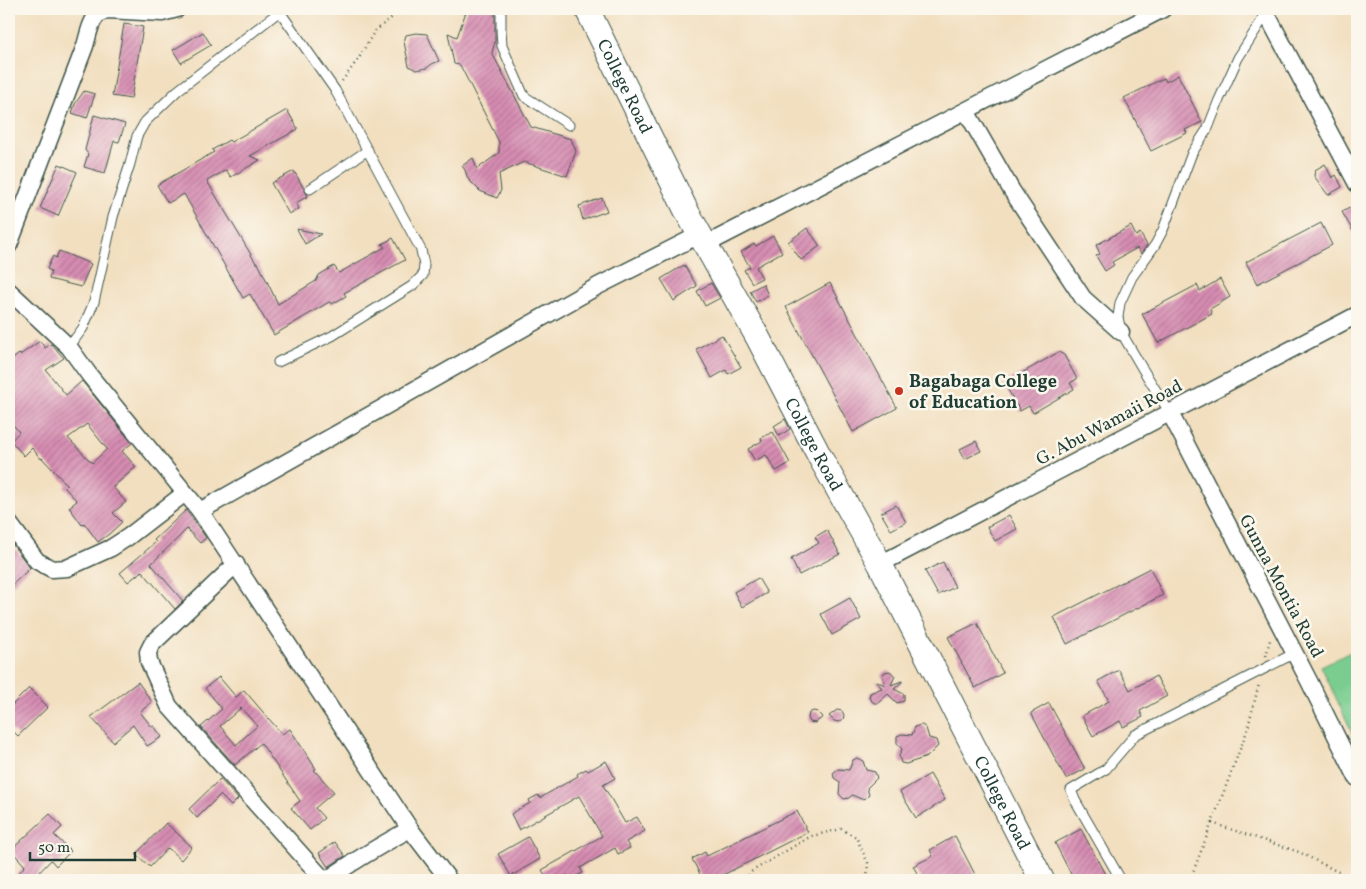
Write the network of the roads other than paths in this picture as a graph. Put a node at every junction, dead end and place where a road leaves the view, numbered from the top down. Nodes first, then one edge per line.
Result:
1 (177, 9) edge
2 (502, 9) edge
3 (586, 9) edge
4 (1163, 9) edge
5 (279, 10) edge
6 (1265, 12) edge
7 (966, 111) junction
8 (569, 126) dead end
9 (368, 150) junction
10 (1357, 184) edge
11 (310, 189) dead end
12 (702, 240) junction
13 (9, 245) edge
14 (9, 291) edge
15 (1357, 315) edge
16 (1121, 332) junction
17 (69, 347) junction
18 (278, 362) dead end
19 (1170, 412) junction
20 (185, 493) junction
21 (200, 511) junction
22 (9, 523) edge
23 (236, 564) junction
24 (880, 564) junction
25 (1295, 653) junction
26 (1357, 778) edge
27 (410, 830) junction
28 (324, 880) edge
29 (327, 880) edge
30 (449, 880) edge
31 (1042, 880) edge
32 (1121, 880) edge

1 - 13 street
2 - 8 lane
3 - 12 street, College Road
4 - 7 street
5 - 9 lane
5 - 17 lane
6 - 10 street
6 - 16 lane
7 - 12 street
7 - 16 street
9 - 11 lane
9 - 18 lane
12 - 21 street
12 - 24 street, College Road
14 - 17 street
15 - 19 street, G. Abu Wamaii Road
16 - 19 lane
17 - 20 street
19 - 24 street, G. Abu Wamaii Road
19 - 25 street, Gunna Montia Road
20 - 21 street
20 - 22 street
21 - 23 street
23 - 27 street
23 - 28 street
24 - 31 street, College Road
25 - 26 street, Gunna Montia Road
25 - 32 lane
27 - 29 street
27 - 30 street

